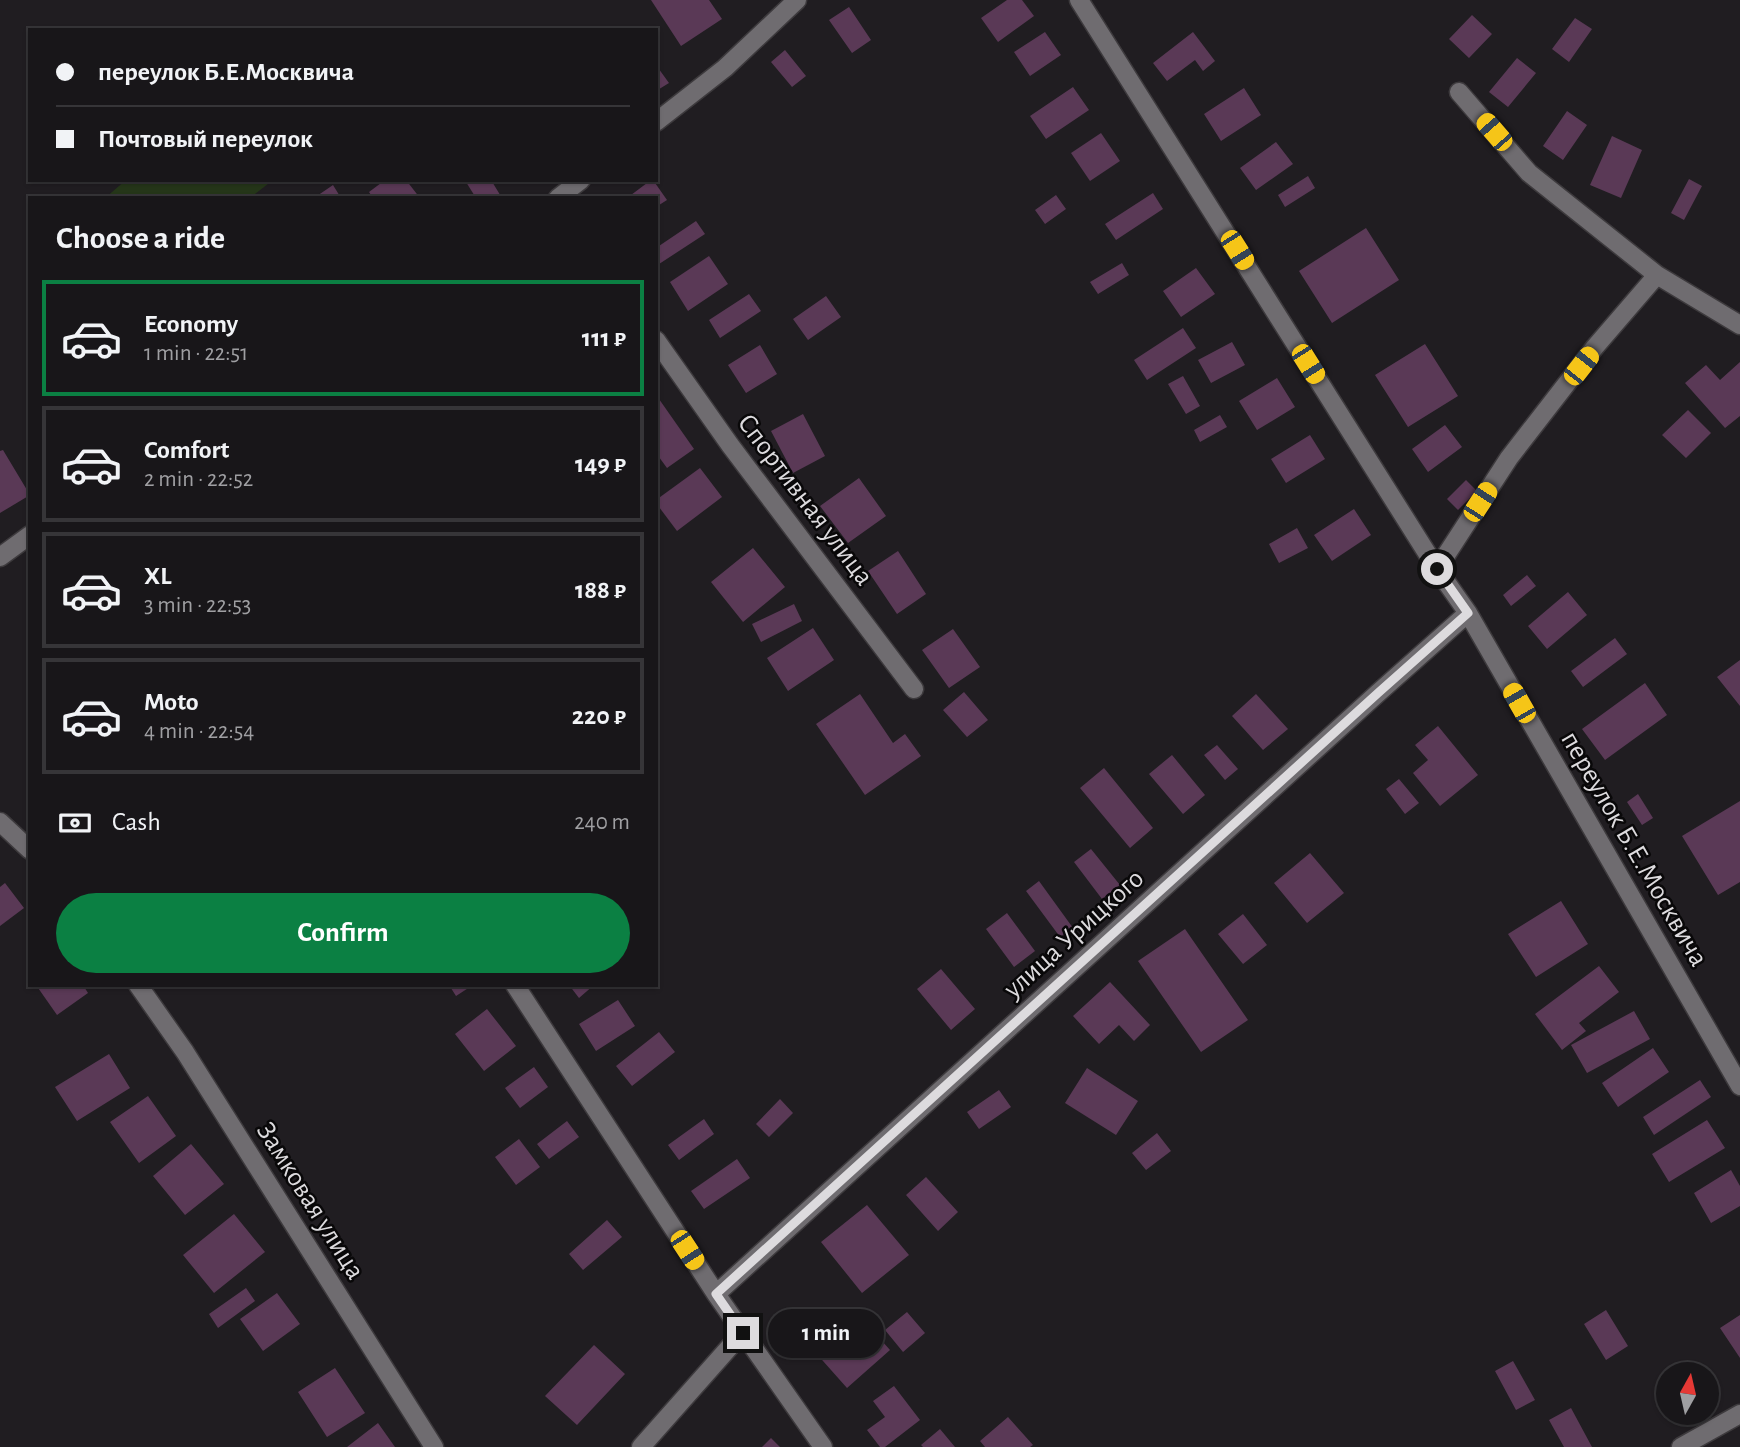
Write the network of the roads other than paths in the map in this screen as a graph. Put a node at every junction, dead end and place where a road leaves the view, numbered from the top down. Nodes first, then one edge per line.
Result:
1 (797, 0) edge
2 (1079, 0) edge
3 (1459, 92) dead end
4 (658, 120) edge
5 (578, 182) edge
6 (561, 196) edge
7 (1657, 275) junction
8 (1740, 326) edge
9 (658, 343) edge
10 (28, 536) edge
11 (0, 557) edge
12 (1437, 569) junction
13 (1468, 613) junction
14 (914, 688) dead end
15 (0, 822) edge
16 (28, 848) edge
17 (139, 987) edge
18 (517, 987) edge
19 (1740, 1086) edge
20 (716, 1294) junction
21 (743, 1333) junction
22 (1740, 1414) edge
23 (434, 1447) edge
24 (641, 1447) edge
25 (824, 1447) edge
26 (1681, 1447) edge

1 - 4 street
2 - 12 street, переулок Б.Е.Москвича
3 - 7 street
5 - 6 street
7 - 8 street
7 - 12 street
9 - 14 street, Спортивная улица
10 - 11 street
12 - 13 street, переулок Б.Е.Москвича
13 - 19 street, переулок Б.Е.Москвича
13 - 20 street, улица Урицкого
15 - 16 street
17 - 23 street, Замковая улица
18 - 20 street
20 - 21 street
21 - 24 street
21 - 25 street
22 - 26 street

